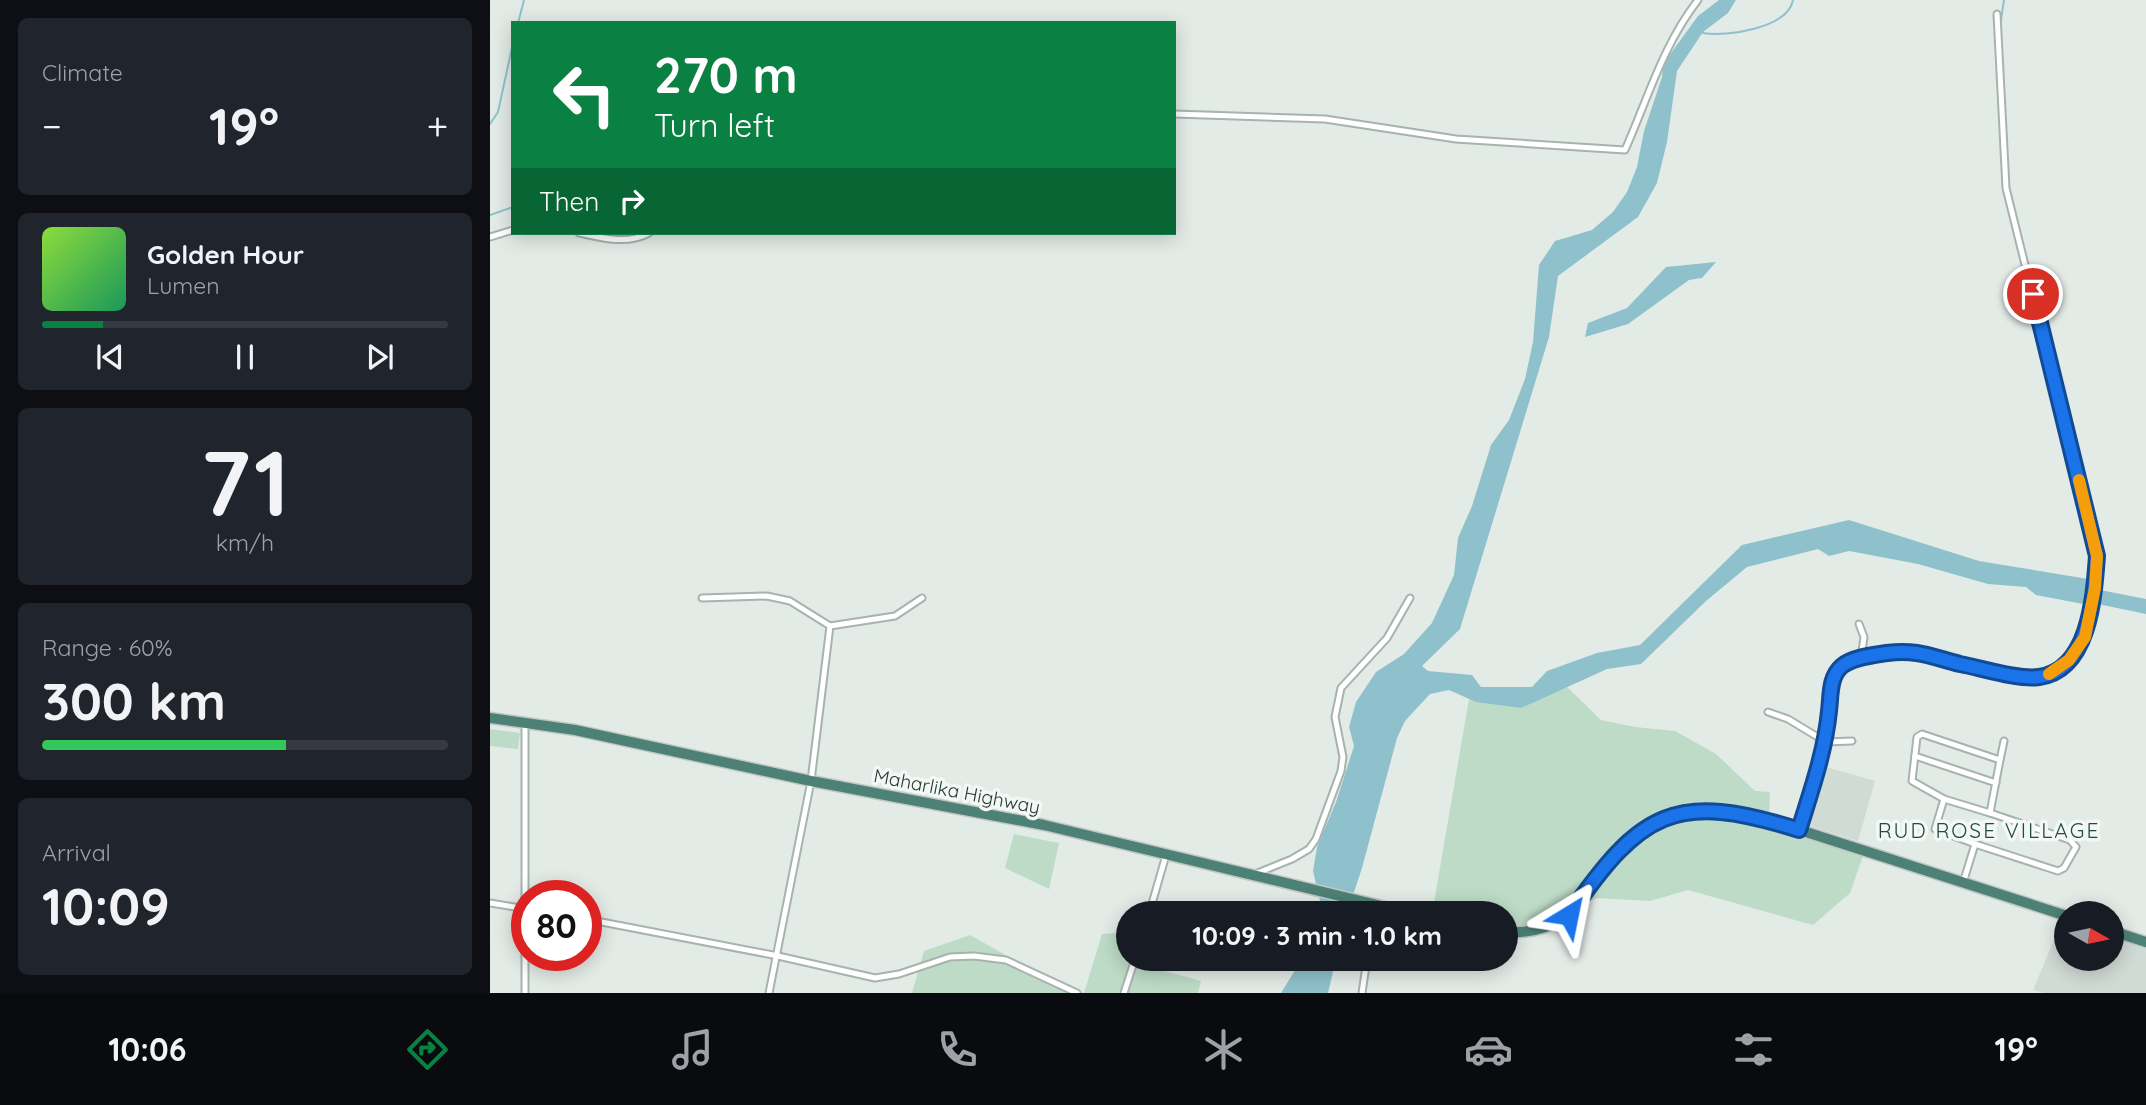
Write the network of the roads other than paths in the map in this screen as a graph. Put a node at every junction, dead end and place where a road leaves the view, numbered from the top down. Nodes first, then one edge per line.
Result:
1 (1698, 0) edge
2 (1997, 14) dead end
3 (1176, 114) edge
4 (511, 231) edge
5 (592, 235) edge
6 (644, 235) edge
7 (490, 237) edge
8 (702, 598) dead end
9 (922, 598) dead end
10 (1410, 598) dead end
11 (1859, 624) dead end
12 (830, 626) junction
13 (1861, 659) junction
14 (1768, 712) dead end
15 (490, 718) edge
16 (525, 722) junction
17 (1852, 741) dead end
18 (2004, 741) dead end
19 (1826, 742) junction
20 (1915, 756) junction
21 (2000, 760) junction
22 (811, 781) junction
23 (1996, 783) junction
24 (1944, 799) junction
25 (1990, 813) junction
26 (1799, 830) junction
27 (1975, 844) junction
28 (1166, 855) junction
29 (1251, 876) junction
30 (526, 880) edge
31 (1963, 883) junction
32 (1153, 901) edge
33 (1354, 901) edge
34 (490, 903) edge
35 (511, 906) edge
36 (2054, 912) edge
37 (602, 922) edge
38 (1518, 932) edge
39 (2124, 935) edge
40 (2146, 942) edge
41 (778, 956) junction
42 (525, 971) edge
43 (1131, 971) edge
44 (1365, 971) edge
45 (525, 993) edge
46 (769, 993) edge
47 (1077, 993) edge
48 (1124, 993) edge
49 (1362, 993) edge

1 - 3 street
2 - 13 street
4 - 7 street
5 - 6 street
8 - 12 street
9 - 12 street
10 - 29 street
11 - 13 street
12 - 22 street
13 - 19 street
14 - 19 street
15 - 16 highway, Maharlika Highway
16 - 22 highway, Maharlika Highway
16 - 30 street
17 - 19 street
18 - 21 street
19 - 26 street
20 - 21 street
20 - 23 street
20 - 24 street
21 - 23 street
22 - 28 highway, Maharlika Highway
22 - 41 street
23 - 25 street
24 - 25 street
24 - 27 street
25 - 27 street
26 - 31 highway
26 - 38 highway
27 - 31 street
28 - 29 highway, Maharlika Highway
28 - 32 street
29 - 33 highway, Maharlika Highway
31 - 36 highway
34 - 35 street
37 - 41 street
39 - 40 highway
41 - 46 street
41 - 47 street
42 - 45 street
43 - 48 street
44 - 49 street

